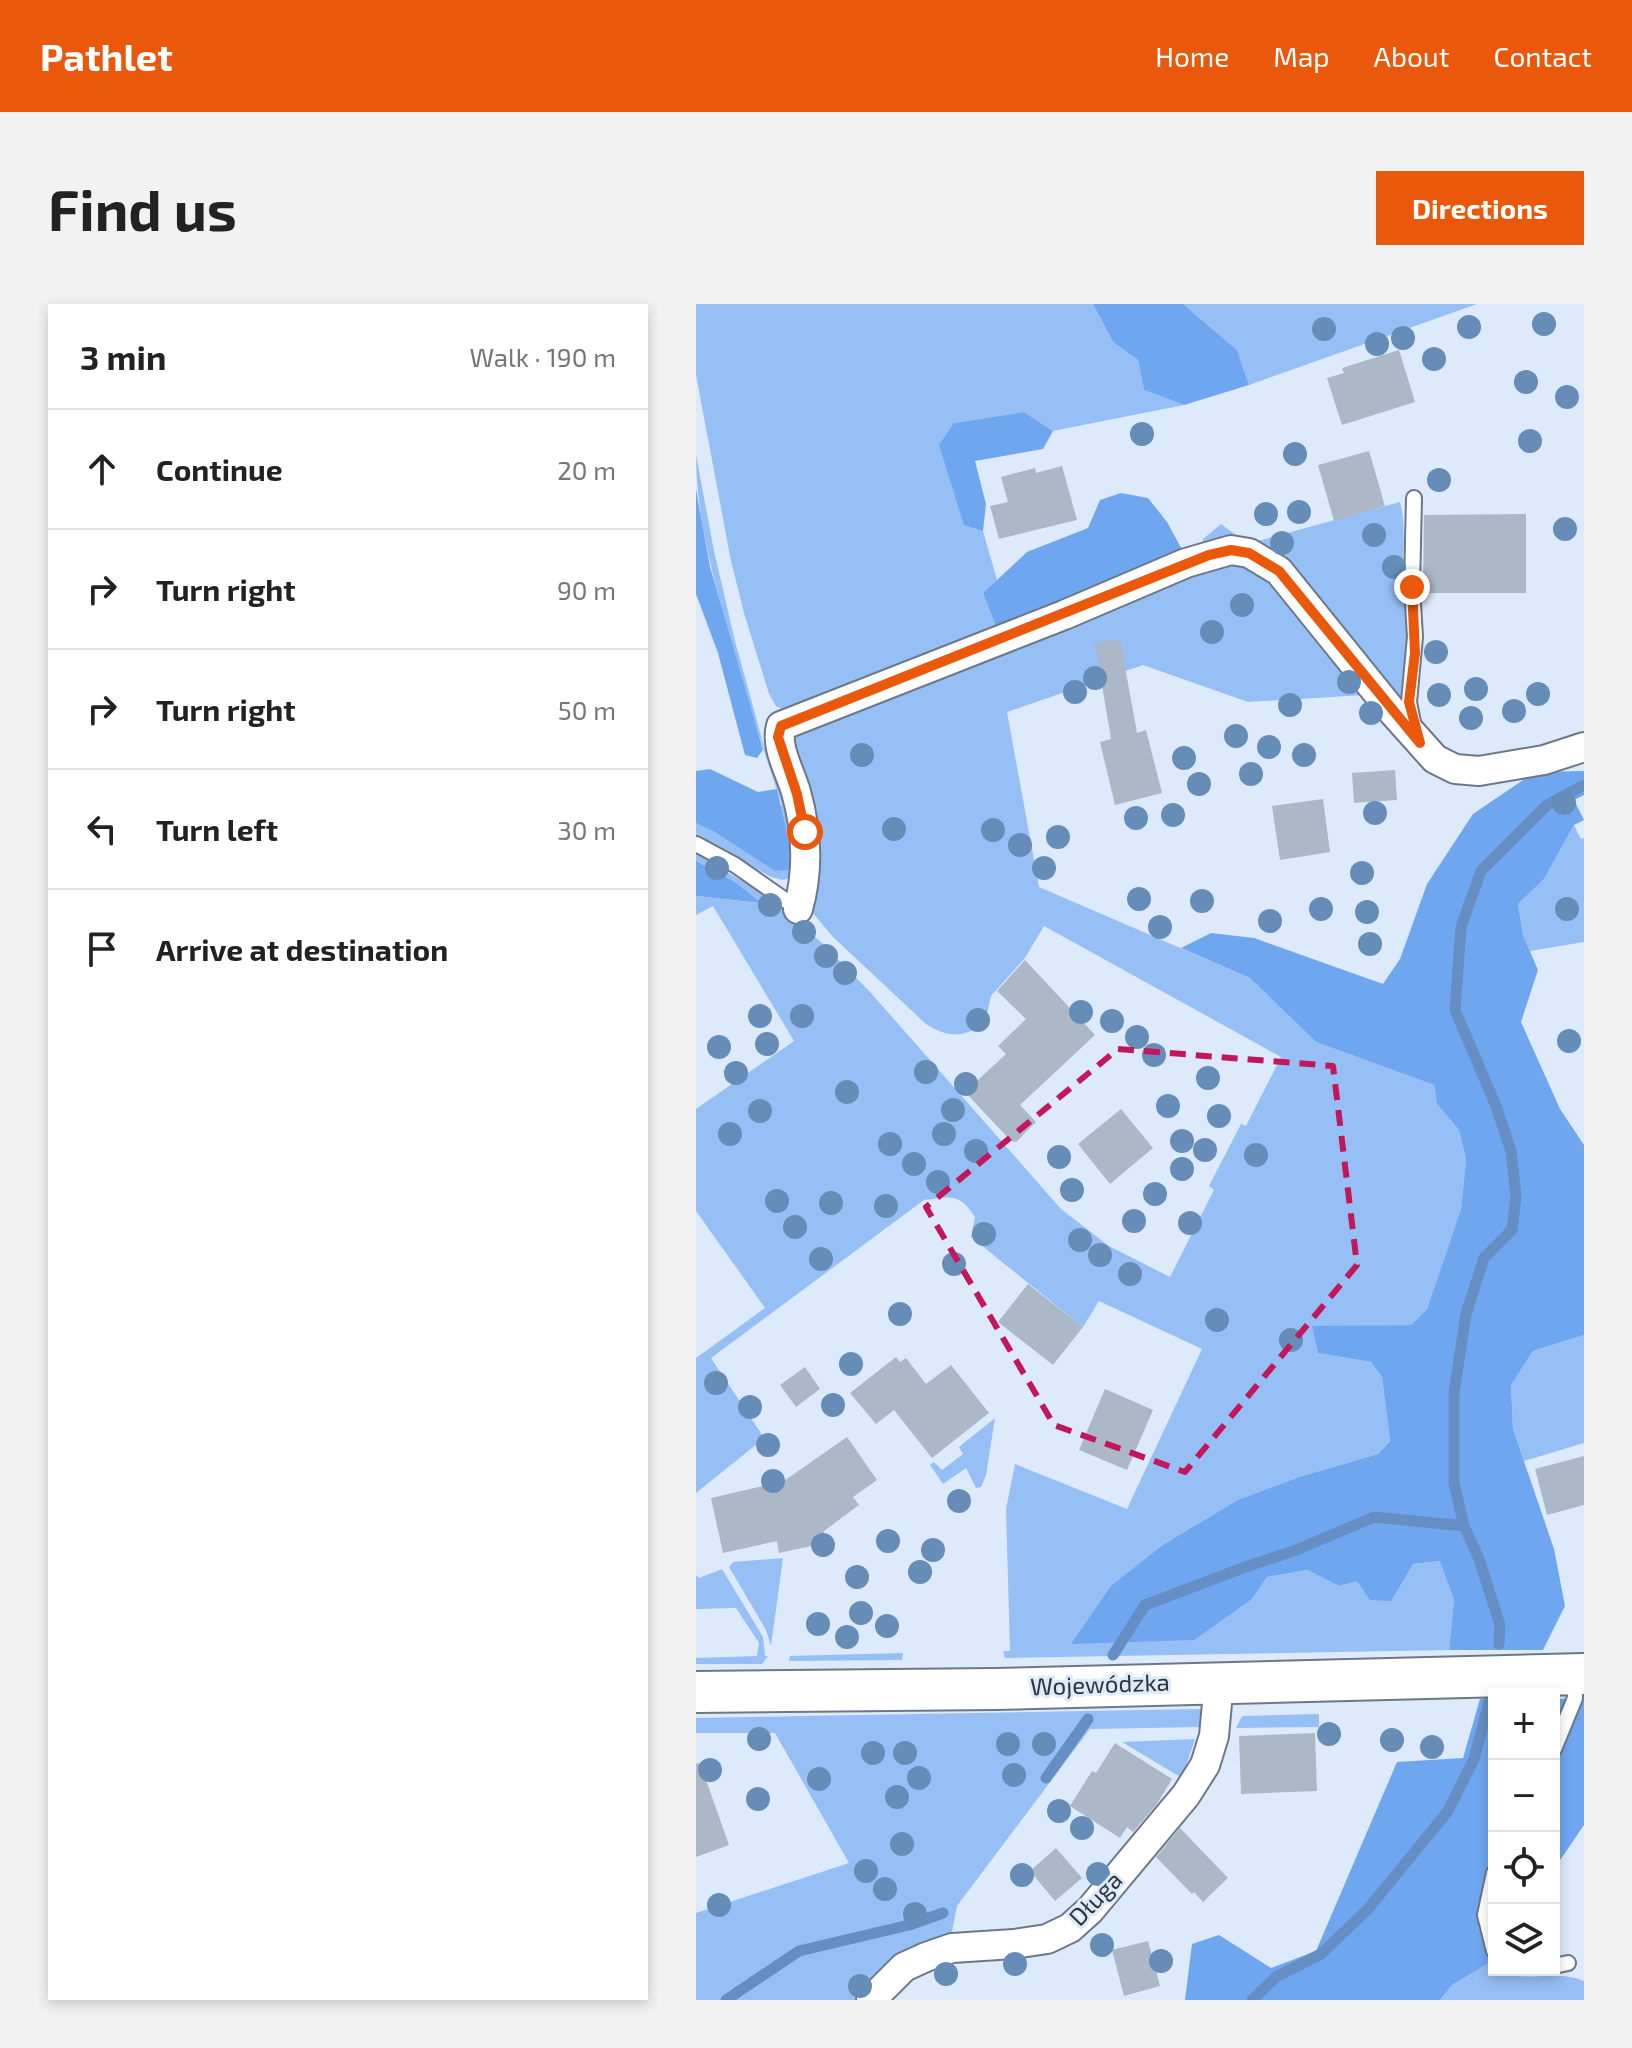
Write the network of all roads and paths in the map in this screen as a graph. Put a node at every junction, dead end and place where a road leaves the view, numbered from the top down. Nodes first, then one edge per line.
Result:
1 (1414, 498) dead end
2 (1420, 743) junction
3 (1584, 747) edge
4 (696, 844) edge
5 (798, 909) joint
6 (1580, 1674) edge
7 (1219, 1681) junction
8 (696, 1692) edge
9 (1560, 1734) edge
10 (1488, 1901) edge
11 (1488, 1927) edge
12 (871, 2000) edge

1 - 2 lane
2 - 3 street
2 - 5 street
4 - 5 lane
6 - 7 main road, Wojewódzka
6 - 9 lane
7 - 8 main road, Wojewódzka
7 - 12 street, Długa
10 - 11 lane

